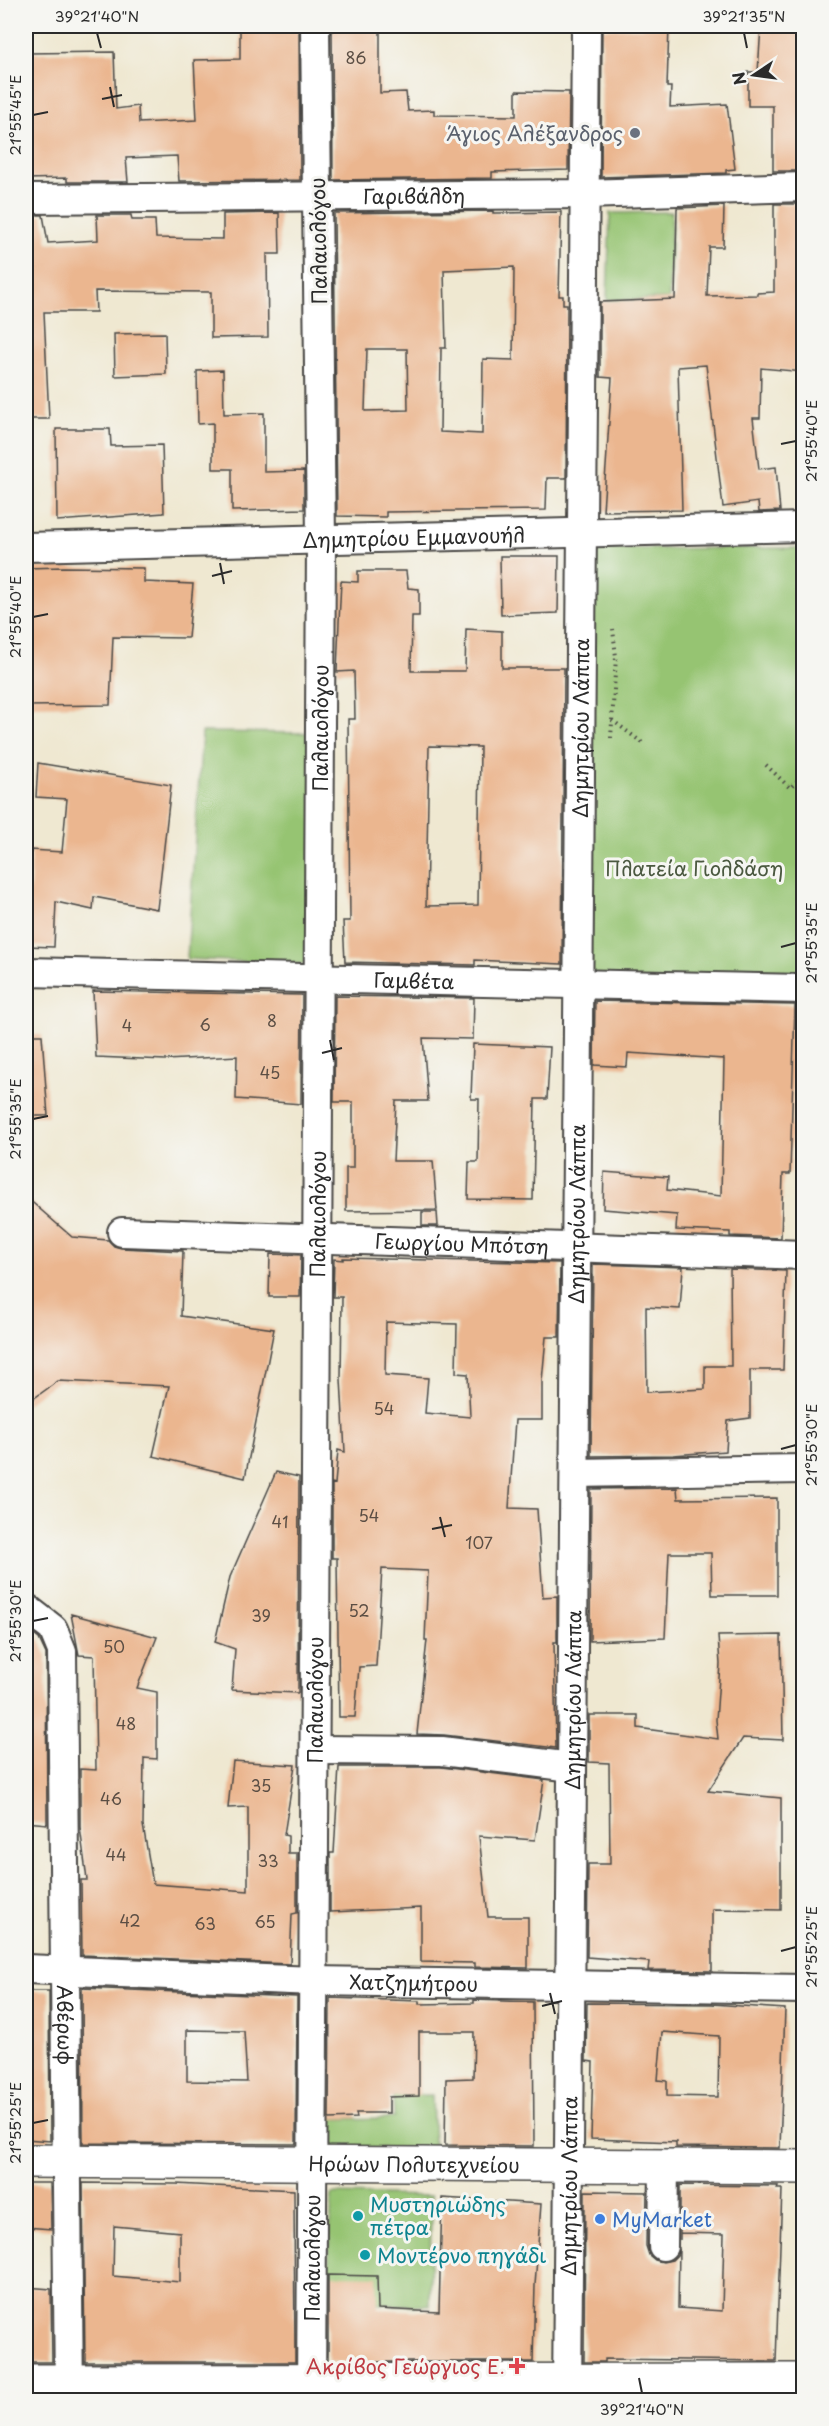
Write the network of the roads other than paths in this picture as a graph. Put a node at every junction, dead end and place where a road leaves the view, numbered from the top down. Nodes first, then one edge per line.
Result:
1 (315, 26) edge
2 (586, 26) edge
3 (804, 187) edge
4 (585, 194) junction
5 (318, 196) junction
6 (26, 199) edge
7 (804, 527) edge
8 (582, 533) junction
9 (321, 540) junction
10 (26, 547) edge
11 (26, 972) edge
12 (319, 978) junction
13 (578, 984) junction
14 (804, 989) edge
15 (122, 1232) dead end
16 (317, 1238) junction
17 (576, 1247) junction
18 (804, 1255) edge
19 (804, 1468) edge
20 (574, 1473) junction
21 (26, 1608) edge
22 (315, 1750) junction
23 (572, 1767) junction
24 (26, 1969) edge
25 (66, 1971) junction
26 (314, 1981) junction
27 (570, 1986) junction
28 (804, 1989) edge
29 (26, 2161) edge
30 (66, 2162) junction
31 (313, 2162) junction
32 (569, 2164) junction
33 (664, 2165) junction
34 (804, 2167) edge
35 (663, 2246) dead end
36 (804, 2380) edge
37 (26, 2381) edge
38 (311, 2390) edge
39 (568, 2390) edge
40 (69, 2391) edge

1 - 5 street, Παλαιολόγου
2 - 4 street, Δημητρίου Λάππα
3 - 4 street, Γαριβάλδη
4 - 5 street, Γαριβάλδη
4 - 8 street, Δημητρίου Λάππα
5 - 6 street, Γαριβάλδη
5 - 9 street, Παλαιολόγου
7 - 8 street, Δημητρίου Εμμανουήλ
8 - 9 street, Δημητρίου Εμμανουήλ
8 - 13 street, Δημητρίου Λάππα
9 - 10 street, Δημητρίου Εμμανουήλ
9 - 12 street, Παλαιολόγου
11 - 12 street, Γαμβέτα
12 - 13 street, Γαμβέτα
12 - 16 street, Παλαιολόγου
13 - 14 street, Γαμβέτα
13 - 17 street, Δημητρίου Λάππα
15 - 16 street, Γεωργίου Μπότση
16 - 17 street, Γεωργίου Μπότση
16 - 22 street, Παλαιολόγου
17 - 18 street, Γεωργίου Μπότση
17 - 20 street, Δημητρίου Λάππα
19 - 20 street
20 - 23 street, Δημητρίου Λάππα
21 - 25 street, Αβέρωφ
22 - 23 street
22 - 26 street, Παλαιολόγου
23 - 27 street, Δημητρίου Λάππα
24 - 25 street, Χατζημήτρου
25 - 26 street, Χατζημήτρου
25 - 30 street, Αβέρωφ
26 - 27 street, Χατζημήτρου
26 - 31 street, Παλαιολόγου
27 - 28 street, Χατζημήτρου
27 - 32 street, Δημητρίου Λάππα
29 - 30 main road, Ηρώων Πολυτεχνείου
30 - 31 main road, Ηρώων Πολυτεχνείου
30 - 40 street, Αβέρωφ
31 - 32 main road, Ηρώων Πολυτεχνείου
31 - 38 street, Παλαιολόγου
32 - 33 main road, Ηρώων Πολυτεχνείου
32 - 39 street, Δημητρίου Λάππα
33 - 34 main road, Ηρώων Πολυτεχνείου
33 - 35 street
36 - 39 main road
37 - 40 main road
38 - 39 main road
38 - 40 main road

